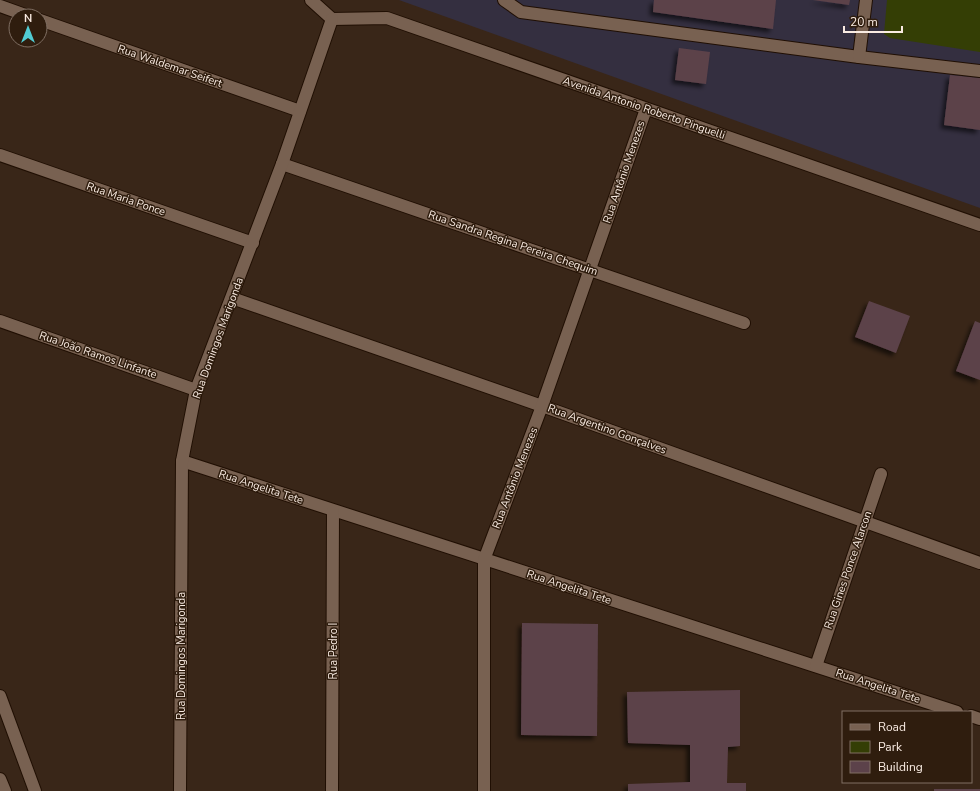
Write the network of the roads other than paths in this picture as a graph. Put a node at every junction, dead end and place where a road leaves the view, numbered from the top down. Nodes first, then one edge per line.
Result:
1 (311, 0) edge
2 (504, 0) edge
3 (866, 0) edge
4 (332, 19) junction
5 (48, 23) edge
6 (859, 57) junction
7 (980, 71) edge
8 (646, 109) junction
9 (300, 111) junction
10 (0, 156) edge
11 (282, 164) junction
12 (980, 225) edge
13 (253, 243) junction
14 (590, 270) junction
15 (232, 298) junction
16 (0, 321) edge
17 (744, 323) dead end
18 (196, 390) junction
19 (542, 406) junction
20 (182, 461) junction
21 (880, 474) dead end
22 (333, 511) junction
23 (864, 522) junction
24 (484, 560) junction
25 (980, 563) edge
26 (816, 666) junction
27 (0, 696) edge
28 (955, 711) edge
29 (0, 778) edge
30 (5, 791) edge
31 (35, 791) edge
32 (180, 791) edge
33 (332, 791) edge
34 (484, 791) edge

1 - 4 street
2 - 6 street
3 - 6 street
4 - 8 street, Avenida Antonio Roberto Pinguelli
4 - 9 street, Rua Domingos Marigonda
5 - 9 street, Rua Waldemar Seifert
6 - 7 street
8 - 12 street, Avenida Antonio Roberto Pinguelli
8 - 14 street, Rua Antônio Menezes
9 - 11 street, Rua Domingos Marigonda
10 - 13 street, Rua Maria Ponce
11 - 13 street, Rua Domingos Marigonda
11 - 14 street, Rua Sandra Regina Pereira Chequim
13 - 15 street, Rua Domingos Marigonda
14 - 17 street, Rua Sandra Regina Pereira Chequim
14 - 19 street, Rua Antônio Menezes
15 - 18 street, Rua Domingos Marigonda
15 - 19 street, Rua Argentino Gonçalves
16 - 18 street, Rua João Ramos Linfante
18 - 20 street, Rua Domingos Marigonda
19 - 23 street, Rua Argentino Gonçalves
19 - 24 street, Rua Antônio Menezes
20 - 22 street, Rua Angelita Tete
20 - 32 street, Rua Domingos Marigonda
21 - 23 street, Rua Gines Ponce Alarcon
22 - 24 street, Rua Angelita Tete
22 - 33 street, Rua Pedro I
23 - 25 street, Rua Argentino Gonçalves
23 - 26 street, Rua Gines Ponce Alarcon
24 - 26 street, Rua Angelita Tete
24 - 34 street, Rua Antônio Menezes
26 - 28 street, Rua Angelita Tete
27 - 31 street
29 - 30 street

